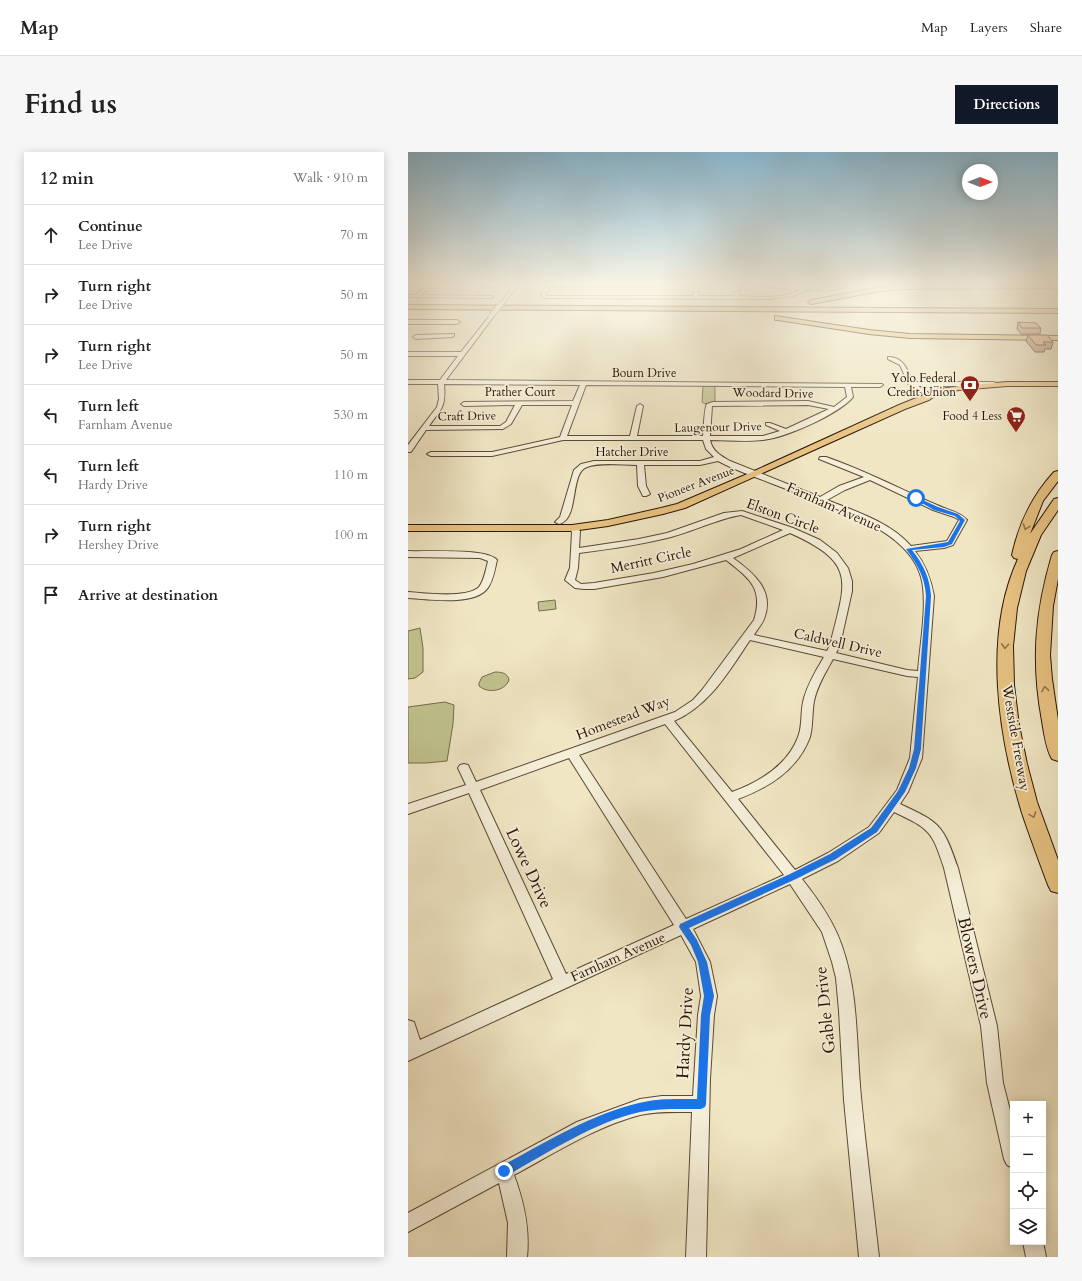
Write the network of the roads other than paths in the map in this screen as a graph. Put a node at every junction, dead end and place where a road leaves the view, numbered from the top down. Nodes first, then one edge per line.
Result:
1 (416, 337) edge
2 (437, 337) edge
3 (475, 337) edge
4 (994, 337) edge
5 (1029, 337) edge
6 (1058, 337) edge
7 (408, 354) edge
8 (462, 354) junction
9 (890, 358) dead end
10 (408, 382) edge
11 (441, 383) junction
12 (583, 384) junction
13 (911, 384) junction
14 (995, 384) junction
15 (848, 385) junction
16 (880, 385) dead end
17 (1056, 386) edge
18 (929, 395) junction
19 (520, 403) junction
20 (576, 403) junction
21 (464, 404) dead end
22 (640, 406) dead end
23 (836, 409) junction
24 (883, 410) junction
25 (768, 424) dead end
26 (860, 426) junction
27 (425, 428) junction
28 (786, 431) junction
29 (563, 438) junction
30 (633, 438) junction
31 (707, 438) junction
32 (408, 450) edge
33 (431, 454) dead end
34 (720, 458) junction
35 (823, 459) dead end
36 (640, 463) junction
37 (751, 473) junction
38 (1058, 474) edge
39 (872, 477) junction
40 (646, 494) dead end
41 (820, 500) junction
42 (1058, 501) edge
43 (559, 522) junction
44 (408, 523) edge
45 (408, 528) edge
46 (572, 528) junction
47 (790, 530) junction
48 (909, 549) junction
49 (576, 551) junction
50 (408, 554) edge
51 (1058, 555) edge
52 (727, 557) junction
53 (1056, 567) edge
54 (408, 595) edge
55 (1009, 608) junction
56 (747, 636) junction
57 (831, 656) junction
58 (923, 674) junction
59 (667, 719) junction
60 (572, 753) junction
61 (1058, 755) edge
62 (464, 768) dead end
63 (473, 788) junction
64 (730, 797) junction
65 (892, 806) junction
66 (408, 809) edge
67 (793, 877) junction
68 (1058, 885) edge
69 (683, 927) junction
70 (562, 982) junction
71 (408, 1027) edge
72 (412, 1051) edge
73 (701, 1104) junction
74 (1010, 1146) edge
75 (504, 1171) junction
76 (408, 1223) edge
77 (1033, 1245) edge
78 (517, 1257) edge
79 (696, 1257) edge
80 (869, 1257) edge
81 (1036, 1257) edge

1 - 2 street
3 - 8 street, bridge
4 - 6 highway
5 - 6 highway
7 - 8 street
8 - 11 street
9 - 13 street
10 - 11 street, Bourn Drive
11 - 12 street, Bourn Drive
11 - 27 street
12 - 15 street, Bourn Drive
12 - 20 street
13 - 14 street
13 - 18 street
14 - 17 main road, Pioneer Avenue
14 - 18 main road, Pioneer Avenue
15 - 16 street, Bourn Drive
15 - 23 street, Laugenour Drive
17 - 18 main road, Pioneer Avenue
18 - 24 main road, Pioneer Avenue
18 - 26 main road, Pioneer Avenue
19 - 20 street, Prather Court
19 - 21 street, Prather Court
19 - 27 street, Craft Drive
20 - 29 street
22 - 30 street
23 - 28 street, Laugenour Drive
23 - 31 street, Woodard Drive
24 - 26 main road
24 - 37 main road, Pioneer Avenue
25 - 28 street
26 - 37 main road, Pioneer Avenue
27 - 32 street
28 - 31 street, Laugenour Drive
29 - 30 street, Laugenour Drive
29 - 33 street, Laugenour Drive
30 - 31 street, Laugenour Drive
31 - 34 street, Farnham Avenue
34 - 36 street, Hatcher Drive
34 - 37 street, Farnham Avenue
35 - 39 street
36 - 40 street
36 - 43 street, Hatcher Drive
37 - 41 street, Farnham Avenue
37 - 43 main road, Pioneer Avenue
37 - 46 main road, Pioneer Avenue
38 -> 55 highway
39 - 41 street
39 - 48 street
41 - 48 street, Farnham Avenue
42 - 55 highway, Westside Freeway
43 - 44 main road, Pioneer Avenue
45 - 46 main road, Pioneer Avenue
46 - 49 street, Merritt Circle
47 - 49 street, Elston Circle
47 - 52 street, Merritt Circle
47 - 57 street, Elston Circle
48 - 58 street, Farnham Avenue
49 - 52 street, Merritt Circle
50 - 54 street
51 - 53 highway
52 - 56 street, Homestead Way
61 -> 53 highway
55 -> 68 highway, Westside Freeway
56 - 57 street, Caldwell Drive
56 - 59 street, Homestead Way
57 - 58 street, Caldwell Drive
57 - 64 street, Elston Circle
58 - 65 street, Farnham Avenue
59 - 60 street, Homestead Way
59 - 64 street, Gable Drive
60 - 63 street, Homestead Way
60 - 69 street, Hardy Drive
62 - 63 street, Lowe Drive
63 - 66 street, Homestead Way
63 - 70 street, Lowe Drive
64 - 67 street, Gable Drive
65 - 67 street, Farnham Avenue
65 - 74 street, Blowers Drive
67 - 69 street, Farnham Avenue
67 - 80 street, Gable Drive
69 - 70 street, Farnham Avenue
69 - 73 street, Hardy Drive
70 - 72 street, Farnham Avenue
71 - 72 street
73 - 75 street
73 - 79 street, Hardy Drive
75 - 76 street
75 - 78 street
77 - 81 street

